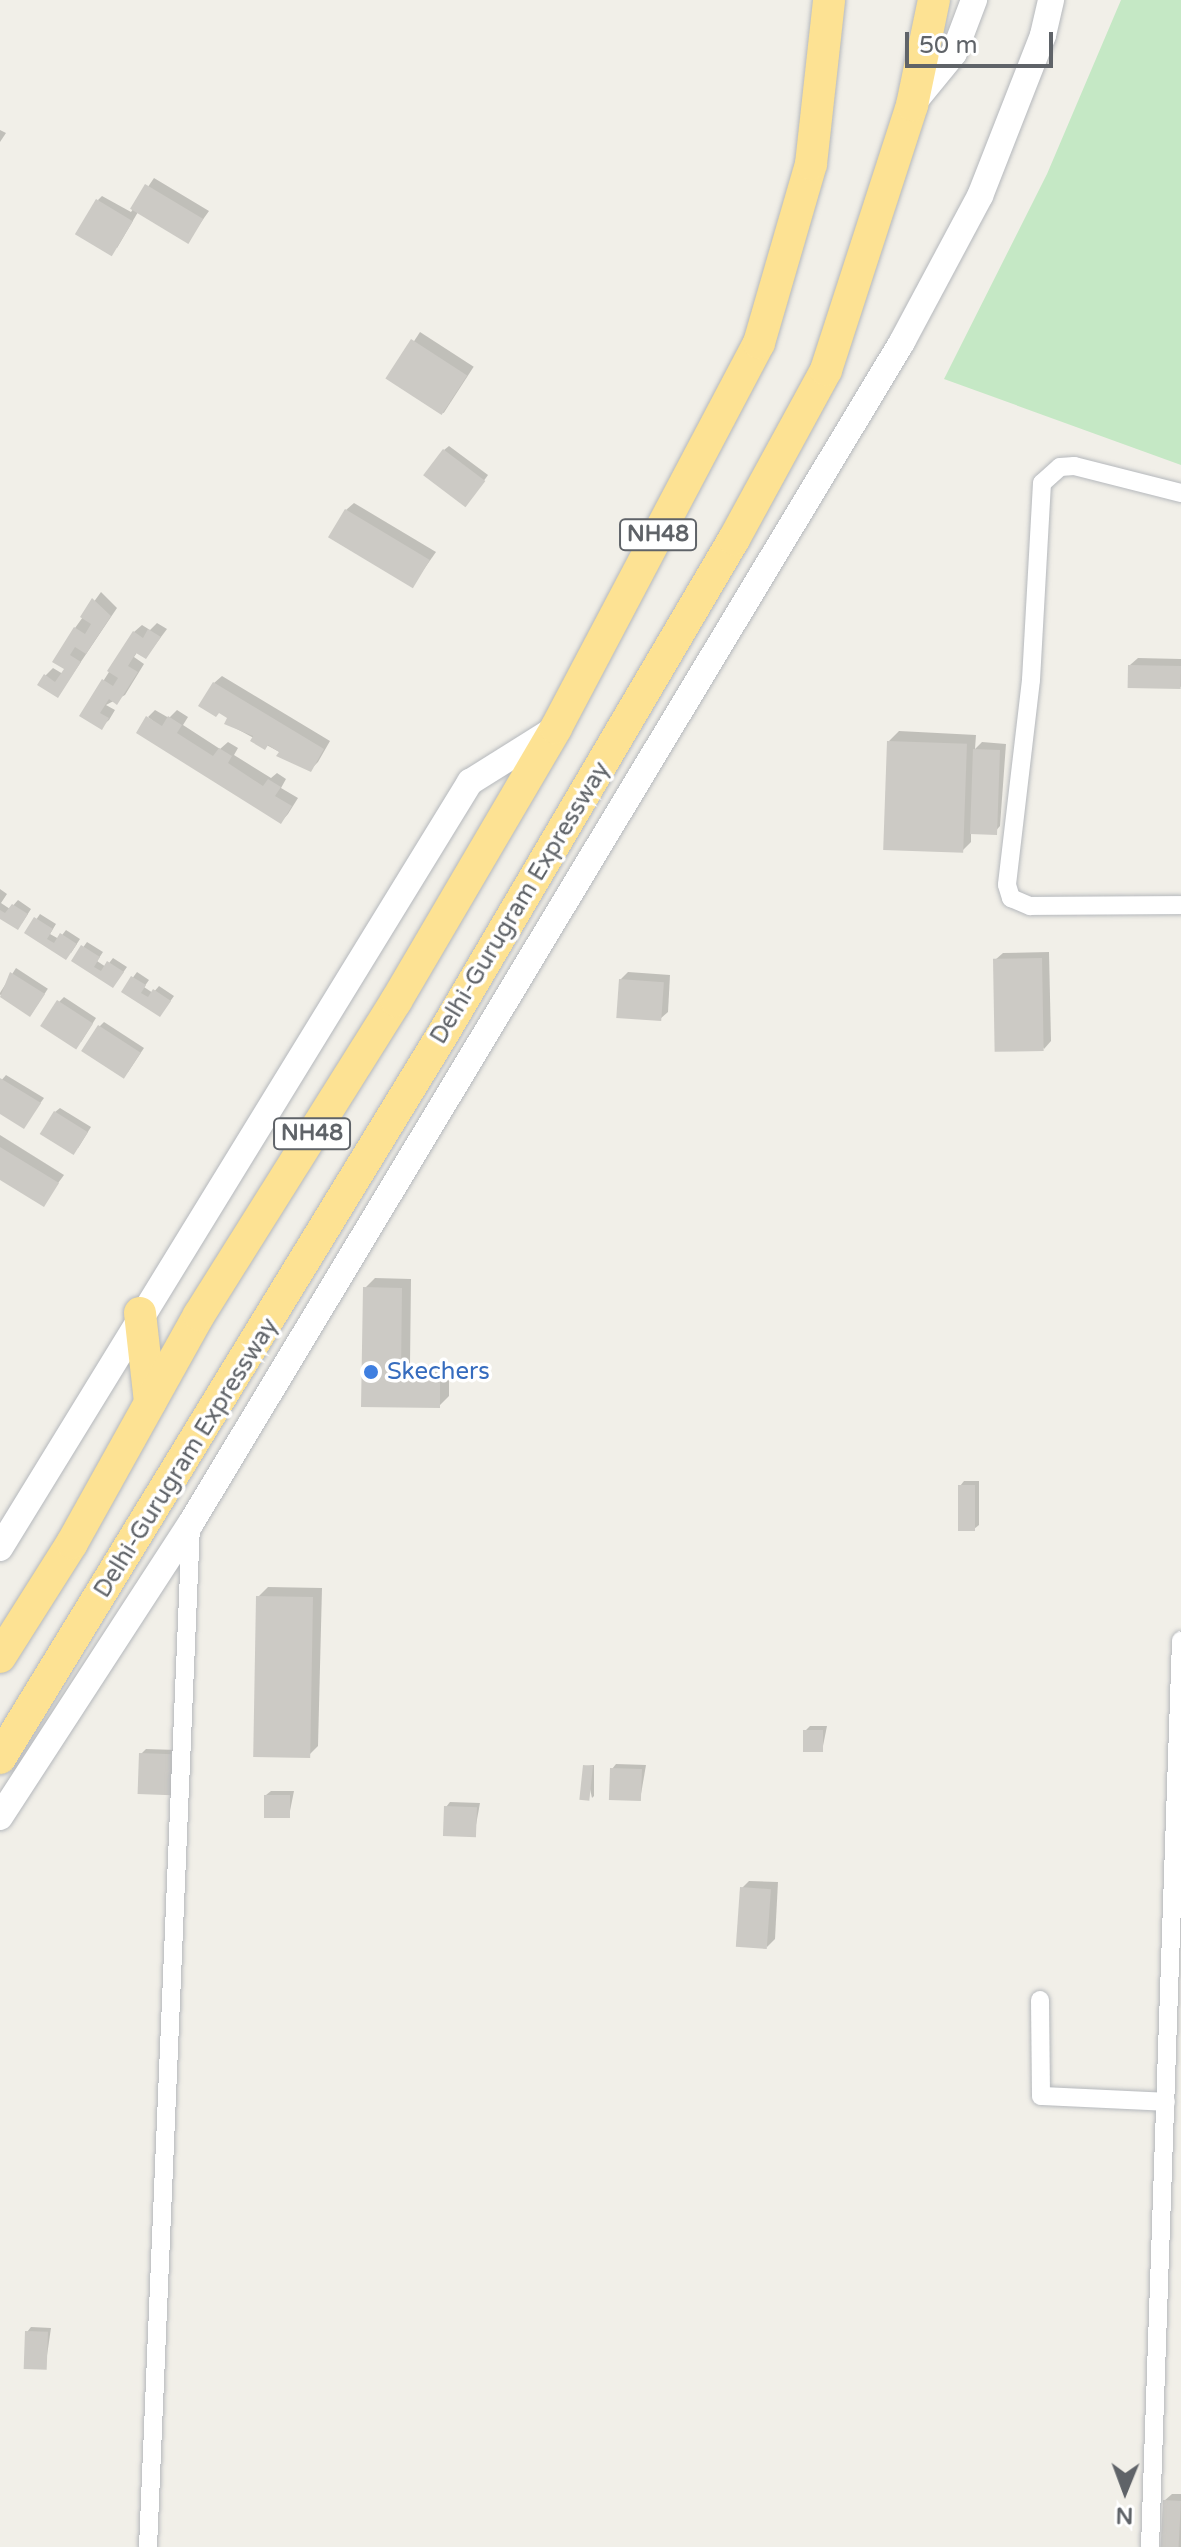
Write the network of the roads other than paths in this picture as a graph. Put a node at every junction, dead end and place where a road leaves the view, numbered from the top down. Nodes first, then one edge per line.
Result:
1 (829, 0) edge
2 (934, 0) edge
3 (974, 0) edge
4 (1051, 0) edge
5 (912, 105) junction
6 (1181, 493) edge
7 (556, 728) junction
8 (1181, 905) edge
9 (140, 1313) junction
10 (150, 1402) junction
11 (191, 1523) junction
12 (0, 1548) edge
13 (1181, 1641) edge
14 (0, 1657) edge
15 (0, 1758) edge
16 (0, 1817) edge
17 (1040, 2000) dead end
18 (1166, 2102) junction
19 (148, 2547) edge
20 (1150, 2547) edge

1 - 7 highway, NH48
2 - 5 highway, Delhi-Gurugram Expressway / NH48
3 - 5 main road
4 - 11 main road
5 - 15 highway, Delhi-Gurugram Expressway / NH48
6 - 8 street
7 - 9 main road
7 - 10 highway, NH48
9 - 10 highway
9 - 12 main road
10 - 14 highway, NH48
11 - 16 main road
11 - 19 street
13 - 18 street
17 - 18 street
18 - 20 street

